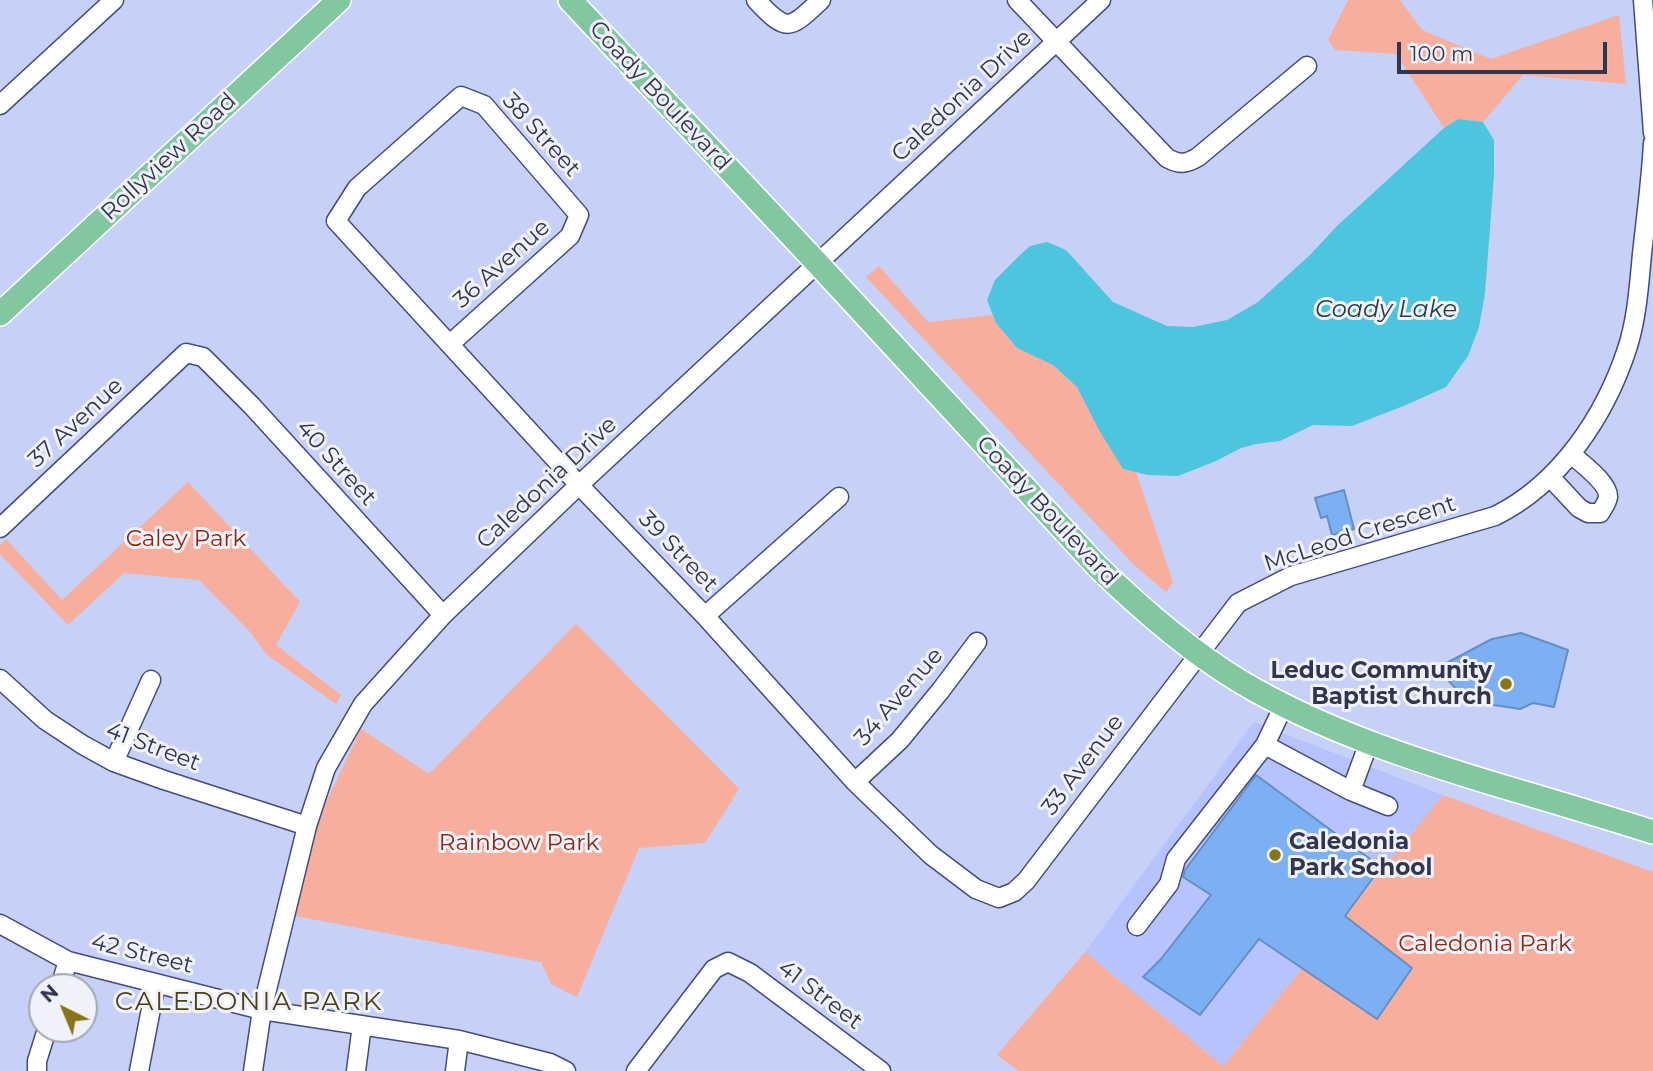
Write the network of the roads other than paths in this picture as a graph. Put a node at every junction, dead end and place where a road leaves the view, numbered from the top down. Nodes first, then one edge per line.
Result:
1 (114, 0) edge
2 (339, 0) edge
3 (570, 0) edge
4 (756, 0) edge
5 (821, 0) edge
6 (1017, 0) edge
7 (1101, 0) edge
8 (1643, 0) edge
9 (1056, 42) junction
10 (1307, 66) dead end
11 (0, 105) edge
12 (1653, 133) edge
13 (1653, 143) edge
14 (1652, 167) edge
15 (579, 215) joint
16 (336, 221) joint
17 (818, 264) junction
18 (0, 314) edge
19 (450, 344) junction
20 (186, 353) joint
21 (1571, 454) junction
22 (1550, 477) junction
23 (579, 485) junction
24 (839, 497) dead end
25 (0, 528) edge
26 (443, 615) junction
27 (705, 616) junction
28 (976, 642) dead end
29 (1200, 654) junction
30 (0, 679) edge
31 (151, 680) dead end
32 (1284, 705) junction
33 (1369, 742) junction
34 (1265, 745) junction
35 (114, 762) junction
36 (855, 782) junction
37 (1351, 791) junction
38 (1388, 806) dead end
39 (307, 826) junction
40 (1653, 832) edge
41 (999, 898) joint
42 (0, 924) edge
43 (1137, 926) dead end
44 (68, 961) junction
45 (64, 973) edge
46 (156, 983) junction
47 (262, 1010) junction
48 (362, 1025) junction
49 (460, 1040) junction
50 (43, 1043) edge
51 (37, 1071) edge
52 (139, 1071) edge
53 (253, 1071) edge
54 (356, 1071) edge
55 (455, 1071) edge
56 (566, 1071) edge
57 (636, 1071) edge
58 (881, 1071) edge

1 - 11 street
2 - 18 main road, Rollyview Road
3 - 17 main road, Coady Boulevard
4 - 5 street
6 - 9 street
7 - 9 street, Caledonia Drive
8 - 12 street
9 - 10 street
9 - 17 street, Caledonia Drive
13 - 14 street, McLeod Crescent
14 - 21 street, McLeod Crescent
15 - 16 street, 38 Street
15 - 19 street, 36 Avenue
16 - 19 street, 39 Street
17 - 23 street, Caledonia Drive
17 - 29 main road, Coady Boulevard
19 - 23 street, 39 Street
20 - 25 street, 37 Avenue
20 - 26 street, 40 Street
21 - 22 street, McLeod Crescent
21 - 22 street
22 - 29 street, McLeod Crescent
23 - 26 street, Caledonia Drive
23 - 27 street, 39 Street
24 - 27 street
26 - 39 street, Caledonia Drive
27 - 36 street, 39 Street
28 - 36 street, 34 Avenue
29 - 32 main road, Coady Boulevard
29 - 41 street, 33 Avenue
30 - 35 street, 41 Street
31 - 35 street
32 - 33 main road, Coady Boulevard
32 - 34 street
33 - 37 street
33 - 40 main road, Coady Boulevard
34 - 37 street
34 - 43 street
35 - 39 street, 41 Street
36 - 41 street, 39 Street
37 - 38 street
39 - 47 street, Caledonia Drive
42 - 44 street, 42 Street
44 - 45 street
44 - 46 street, 42 Street
46 - 47 street, 42 Street
46 - 52 street
47 - 48 street, 42 Street
47 - 53 street, Caledonia Drive
48 - 49 street, 42 Street
48 - 54 street
49 - 55 street
49 - 56 street, 42 Street
50 - 51 street
57 - 58 street, 41 Street

